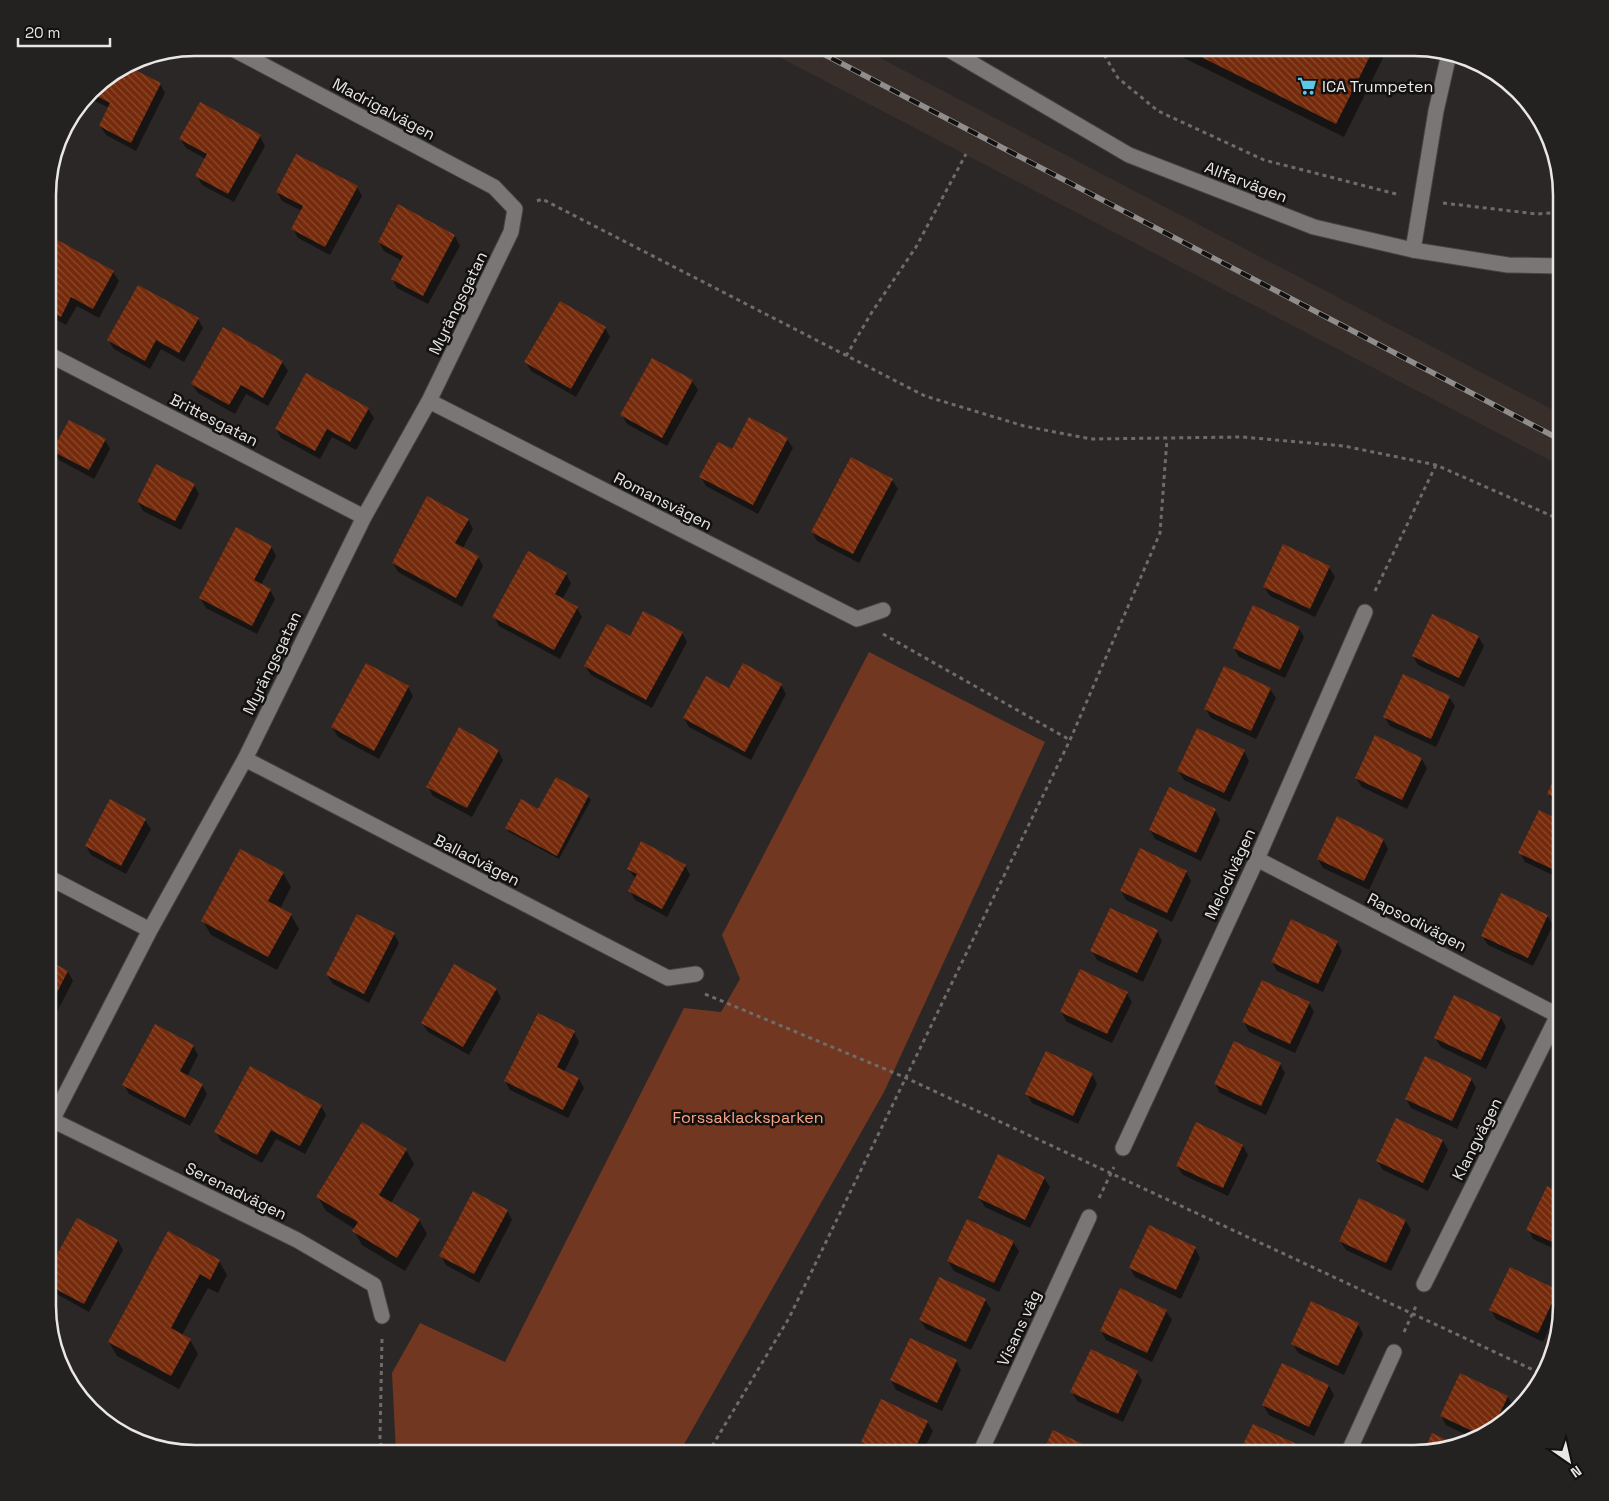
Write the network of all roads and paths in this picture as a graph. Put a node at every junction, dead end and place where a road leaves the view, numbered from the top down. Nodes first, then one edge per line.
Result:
1 (960, 56) edge
2 (1105, 56) edge
3 (248, 57) edge
4 (1447, 61) edge
5 (966, 154) dead end
6 (1420, 200) junction
7 (515, 209) junction
8 (1552, 213) edge
9 (1413, 250) junction
10 (1552, 266) edge
11 (846, 356) junction
12 (57, 359) edge
13 (429, 401) junction
14 (1167, 439) junction
15 (1436, 465) junction
16 (1552, 516) edge
17 (364, 517) junction
18 (882, 610) dead end
19 (1365, 612) joint
20 (857, 619) junction
21 (1070, 740) junction
22 (245, 759) junction
23 (1257, 859) junction
24 (57, 882) edge
25 (150, 930) junction
26 (696, 974) dead end
27 (704, 993) dead end
28 (1553, 1010) edge
29 (1553, 1028) edge
30 (904, 1077) junction
31 (57, 1110) edge
32 (57, 1127) edge
33 (1122, 1148) joint
34 (1111, 1174) junction
35 (1089, 1217) joint
36 (1424, 1284) joint
37 (1412, 1314) junction
38 (382, 1316) joint
39 (1394, 1352) joint
40 (1536, 1371) edge
41 (381, 1445) edge
42 (713, 1445) edge
43 (984, 1445) edge
44 (1352, 1445) edge

1 - 9 street, Allfarvägen
2 - 6 path
3 - 7 street, Madrigalvägen
4 - 6 street
5 - 11 path
6 - 8 path
6 - 9 street
7 - 11 path
7 - 13 street, Myrängsgatan
9 - 10 street, Allfarvägen
11 - 14 path
12 - 17 street, Brittesgatan
13 - 17 street, Myrängsgatan
13 - 20 street, Romansvägen
14 - 15 path
14 - 21 path
15 - 16 path
15 - 19 path
17 - 22 street, Myrängsgatan
18 - 20 street
19 - 23 street, Melodivägen
20 - 21 path
21 - 30 path
22 - 25 street, Myrängsgatan
22 - 26 street, Balladvägen
23 - 28 street, Rapsodivägen
23 - 33 street, Melodivägen
24 - 25 street
25 - 31 street, Myrängsgatan
27 - 30 path
29 - 36 street, Klangvägen
30 - 34 path
30 - 42 path
32 - 38 street, Serenadvägen
33 - 34 path
34 - 35 path
34 - 37 path
35 - 43 street, Visans väg
36 - 37 path
37 - 39 path
37 - 40 path
38 - 41 path
39 - 44 street

